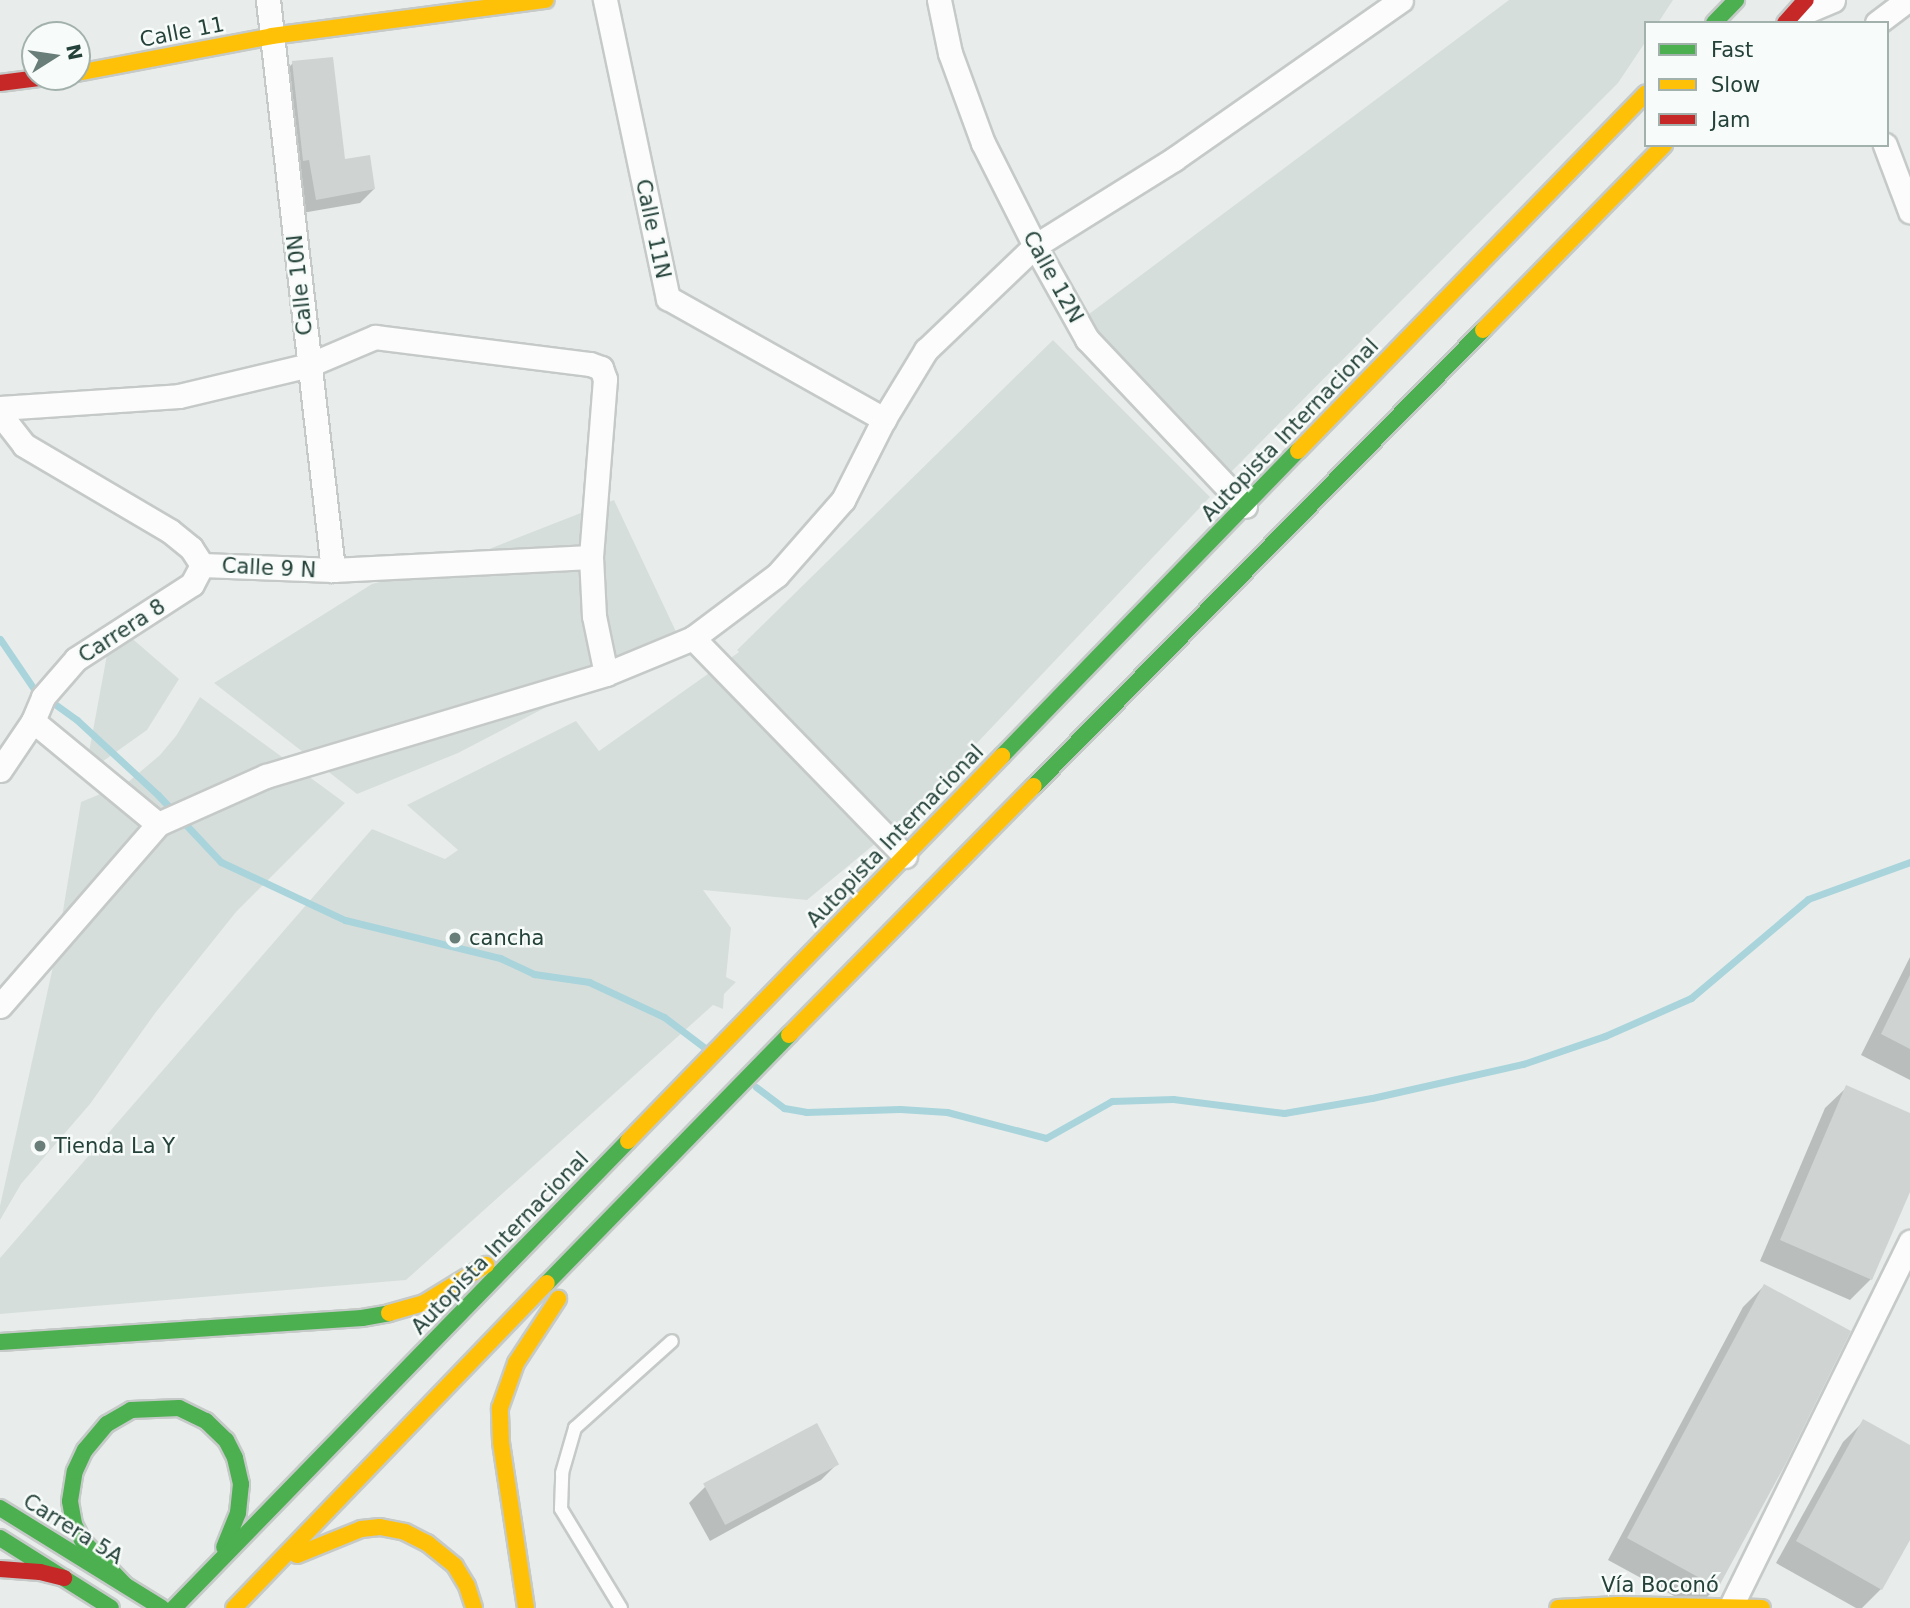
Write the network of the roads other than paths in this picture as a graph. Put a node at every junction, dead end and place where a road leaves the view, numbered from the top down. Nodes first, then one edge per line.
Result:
1 (268, 0) edge
2 (545, 0) edge
3 (605, 0) edge
4 (939, 0) edge
5 (1401, 0) edge
6 (1736, 0) edge
7 (1806, 0) edge
8 (1833, 0) edge
9 (1908, 0) edge
10 (1716, 21) edge
11 (1786, 21) edge
12 (1880, 21) edge
13 (272, 36) junction
14 (91, 70) edge
15 (21, 80) edge
16 (0, 83) edge
17 (1644, 95) edge
18 (1662, 147) edge
19 (1886, 147) edge
20 (1910, 211) edge
21 (1035, 246) junction
22 (309, 365) junction
23 (0, 408) edge
24 (0, 414) edge
25 (884, 419) junction
26 (1245, 506) junction
27 (591, 557) junction
28 (202, 565) junction
29 (333, 570) junction
30 (692, 638) junction
31 (606, 674) junction
32 (33, 721) junction
33 (0, 770) edge
34 (158, 824) junction
35 (905, 856) junction
36 (0, 1006) edge
37 (628, 1199) junction
38 (551, 1221) junction
39 (1910, 1242) edge
40 (672, 1341) dead end
41 (0, 1342) edge
42 (0, 1508) edge
43 (0, 1538) edge
44 (279, 1563) junction
45 (215, 1564) junction
46 (0, 1569) edge
47 (64, 1578) junction
48 (125, 1585) junction
49 (1731, 1605) junction
50 (111, 1608) edge
51 (162, 1608) edge
52 (174, 1608) edge
53 (234, 1608) edge
54 (474, 1608) edge
55 (526, 1608) edge
56 (621, 1608) edge
57 (1558, 1608) edge
58 (1762, 1608) edge

1 - 13 street, Calle 10N
2 - 13 main road, Calle 11
3 - 25 street, Calle 11N
4 - 21 street, Calle 12N
5 - 21 street
6 - 10 main road
7 - 11 main road
8 - 11 street
9 - 12 street
13 - 14 main road, Calle 11
13 - 22 street, Calle 10N
15 - 16 main road
17 - 26 main road, Autopista Internacional
18 - 37 main road
19 - 20 street
21 - 25 street
21 - 26 street, Calle 12N
22 - 23 street
22 - 27 street
22 - 29 street, Calle 10N
24 - 28 street, Calle 9 N
25 - 30 street
26 - 35 main road, Autopista Internacional
27 - 29 street, Calle 9 N
27 - 31 street
28 - 29 street, Calle 9 N
28 - 32 street, Carrera 8
30 - 31 street
30 - 35 street
31 - 34 street
32 - 33 street, Carrera 8
32 - 34 street
34 - 36 street
35 - 38 main road, Autopista Internacional
37 - 44 main road
37 - 55 main road
38 - 41 main road
38 - 45 main road, Autopista Internacional
39 - 49 street
40 - 56 lane
42 - 48 main road, Carrera 5A
43 - 47 main road
44 - 53 main road
44 - 54 main road
45 - 48 main road
45 - 52 main road, Autopista Internacional
46 - 47 main road
47 - 50 main road
48 - 51 main road
49 - 57 main road, Vía Boconó
49 - 58 main road, Vía Boconó

